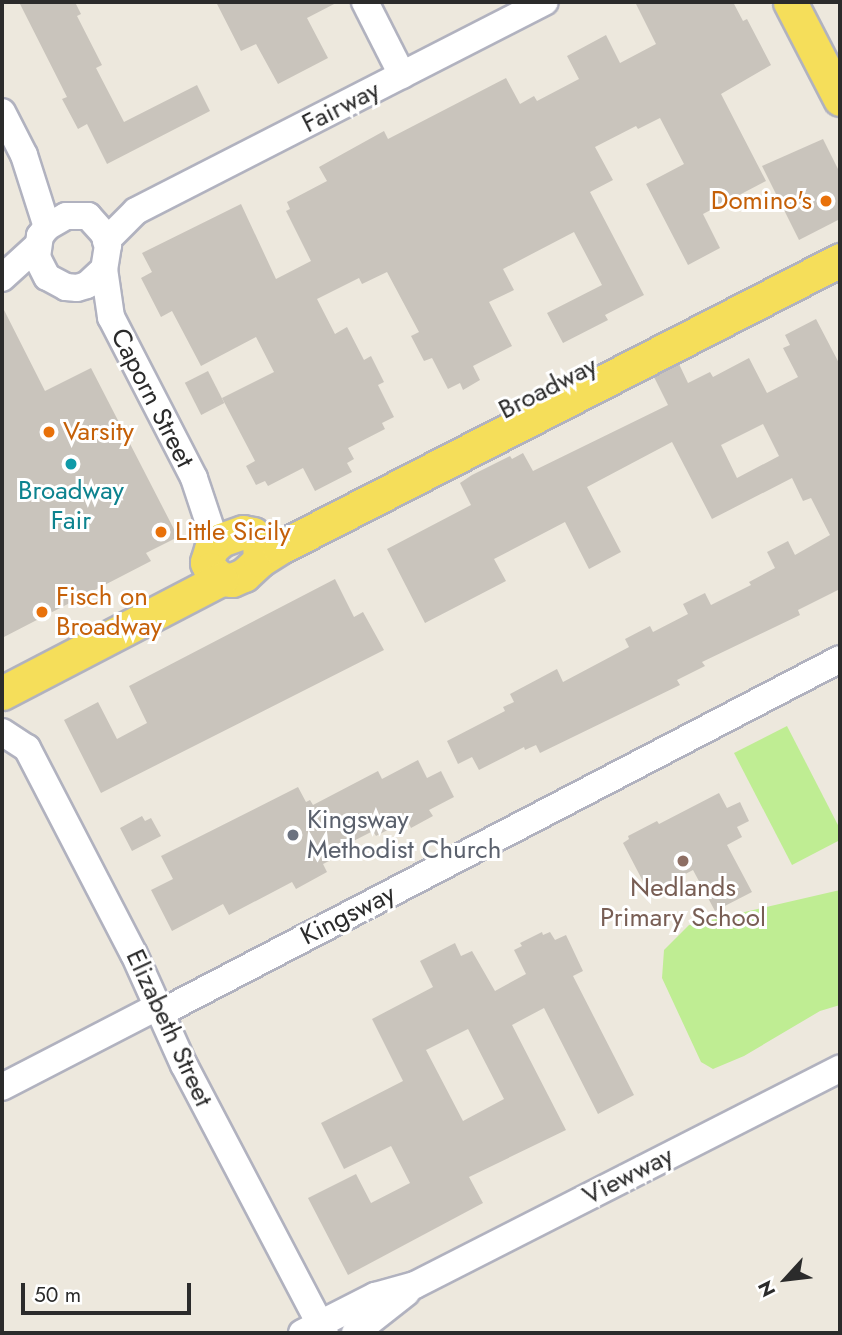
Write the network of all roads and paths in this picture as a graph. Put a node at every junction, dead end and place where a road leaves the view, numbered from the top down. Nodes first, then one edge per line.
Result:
1 (365, 2) edge
2 (545, 2) edge
3 (790, 2) edge
4 (402, 75) junction
5 (840, 99) edge
6 (2, 112) edge
7 (24, 155) junction
8 (136, 211) junction
9 (80, 216) junction
10 (42, 236) junction
11 (840, 238) edge
12 (106, 241) junction
13 (840, 260) edge
14 (104, 269) junction
15 (4, 276) edge
16 (47, 277) junction
17 (77, 288) junction
18 (111, 317) junction
19 (232, 550) junction
20 (840, 659) edge
21 (2, 667) edge
22 (2, 693) edge
23 (2, 732) edge
24 (159, 1009) junction
25 (840, 1068) edge
26 (2, 1087) edge
27 (415, 1285) junction
28 (315, 1330) edge
29 (355, 1333) edge

1 - 4 street
2 - 4 street, Fairway
3 - 5 main road
4 - 8 street, Fairway
6 - 7 street
7 - 9 street
7 - 10 street
8 - 9 street, Fairway
8 - 12 street, Fairway
9 - 10 street
9 - 12 street
10 - 15 street
10 - 16 street
11 - 19 main road, Broadway
12 - 14 street
13 - 19 main road, Broadway
14 - 17 street
14 - 18 street, Caporn Street
15 - 16 street
16 - 17 street
17 - 18 street, Caporn Street
18 - 19 street, Caporn Street
19 - 21 main road, Broadway
19 - 22 main road, Broadway
20 - 24 street, Kingsway
23 - 24 street, Elizabeth Street
24 - 26 street, Kingsway
24 - 28 street, Elizabeth Street
25 - 27 street, Viewway
27 - 28 street, Viewway
27 - 29 street, Viewway

